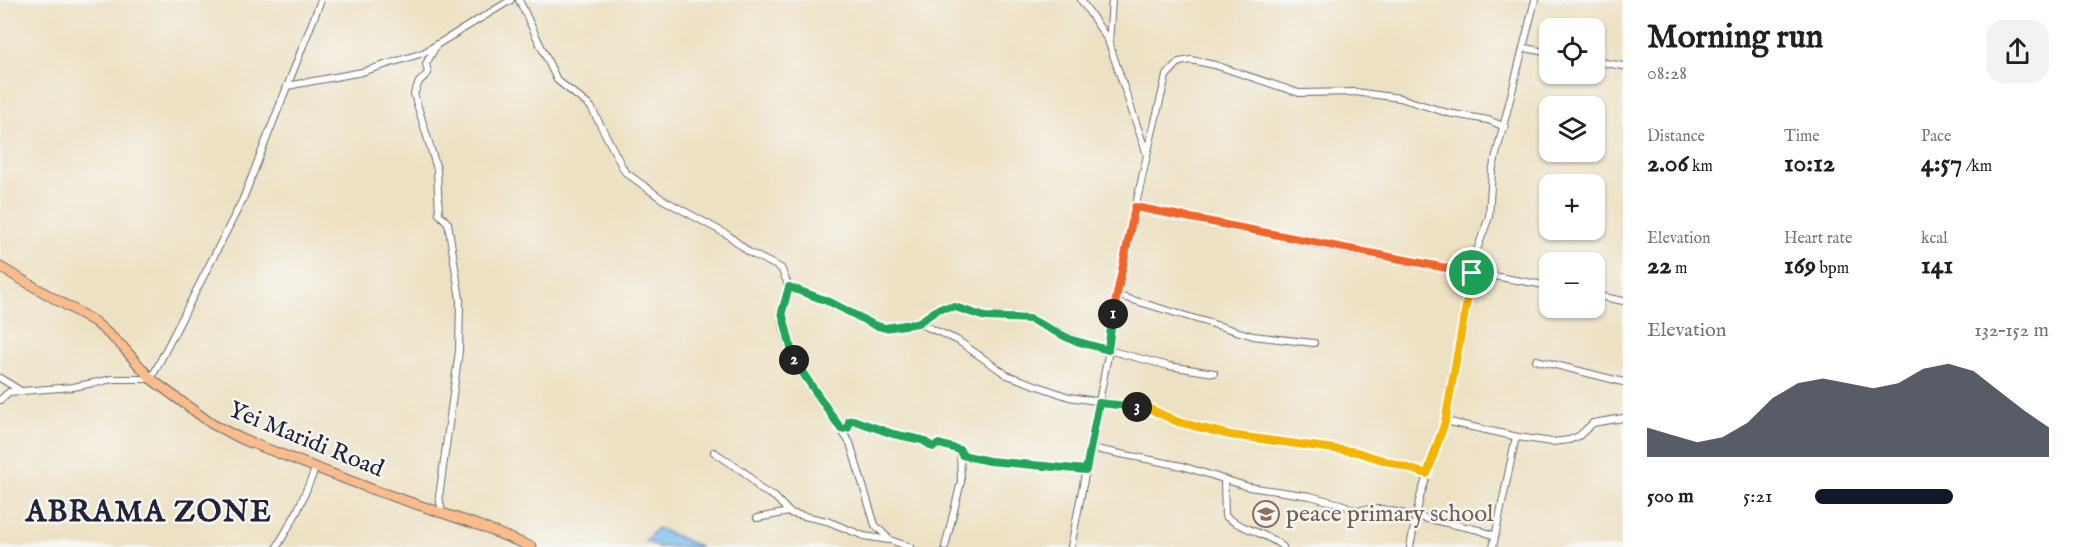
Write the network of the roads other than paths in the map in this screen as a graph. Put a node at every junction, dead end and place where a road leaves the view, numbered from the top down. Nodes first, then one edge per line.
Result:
1 (321, 0) edge
2 (511, 0) edge
3 (519, 0) edge
4 (1081, 0) edge
5 (1112, 0) edge
6 (1535, 0) edge
7 (437, 44) junction
8 (1109, 44) junction
9 (1525, 48) junction
10 (1539, 51) edge
11 (1605, 63) edge
12 (1623, 66) edge
13 (287, 86) junction
14 (1504, 127) junction
15 (1147, 155) junction
16 (1135, 207) junction
17 (0, 267) edge
18 (1472, 273) junction
19 (1539, 284) edge
20 (789, 287) junction
21 (1116, 295) junction
22 (1605, 298) edge
23 (1623, 301) edge
24 (918, 323) junction
25 (1314, 343) dead end
26 (1108, 350) junction
27 (1536, 360) dead end
28 (1214, 374) dead end
29 (0, 378) edge
30 (151, 379) junction
31 (1623, 382) edge
32 (22, 391) junction
33 (0, 400) edge
34 (1099, 403) junction
35 (1623, 418) edge
36 (1445, 422) junction
37 (841, 429) junction
38 (1518, 437) junction
39 (1090, 448) junction
40 (714, 452) dead end
41 (962, 455) junction
42 (316, 467) junction
43 (1086, 470) junction
44 (1427, 474) junction
45 (1224, 480) junction
46 (442, 512) junction
47 (790, 513) junction
48 (757, 518) dead end
49 (1416, 518) junction
50 (1495, 536) junction
51 (890, 540) junction
52 (277, 547) edge
53 (532, 547) edge
54 (910, 547) edge
55 (945, 547) edge
56 (1071, 547) edge
57 (1283, 547) edge
58 (1410, 547) edge
59 (1493, 547) edge

1 - 13 street
2 - 7 street
3 - 20 street
4 - 8 street
5 - 8 street
6 - 9 street
7 - 13 street
7 - 46 street
8 - 15 street
9 - 10 street
9 - 14 street
11 - 12 street
13 - 30 street
14 - 15 street
14 - 18 street
15 - 16 street
16 - 18 street
16 - 21 street
17 - 30 main road, Yei Maridi Road
18 - 19 street
18 - 36 street
20 - 24 street
20 - 37 street
21 - 25 street
21 - 26 street
22 - 23 street
24 - 26 street
24 - 34 street
26 - 28 street
26 - 34 street
27 - 31 street
29 - 32 street
30 - 32 street
30 - 42 main road, Yei Maridi Road
32 - 33 street
34 - 39 street
34 - 44 street
35 - 38 street
36 - 38 street
36 - 44 street
37 - 41 street
37 - 51 street
38 - 50 street
39 - 43 street
39 - 45 street
40 - 47 street
41 - 43 street
41 - 55 street
42 - 46 main road, Yei Maridi Road
42 - 52 street
43 - 56 street
44 - 49 street
45 - 49 street
45 - 57 street
46 - 53 main road, Yei Maridi Road
47 - 48 street
47 - 51 street
49 - 50 street
49 - 58 street
50 - 59 street
51 - 54 street

